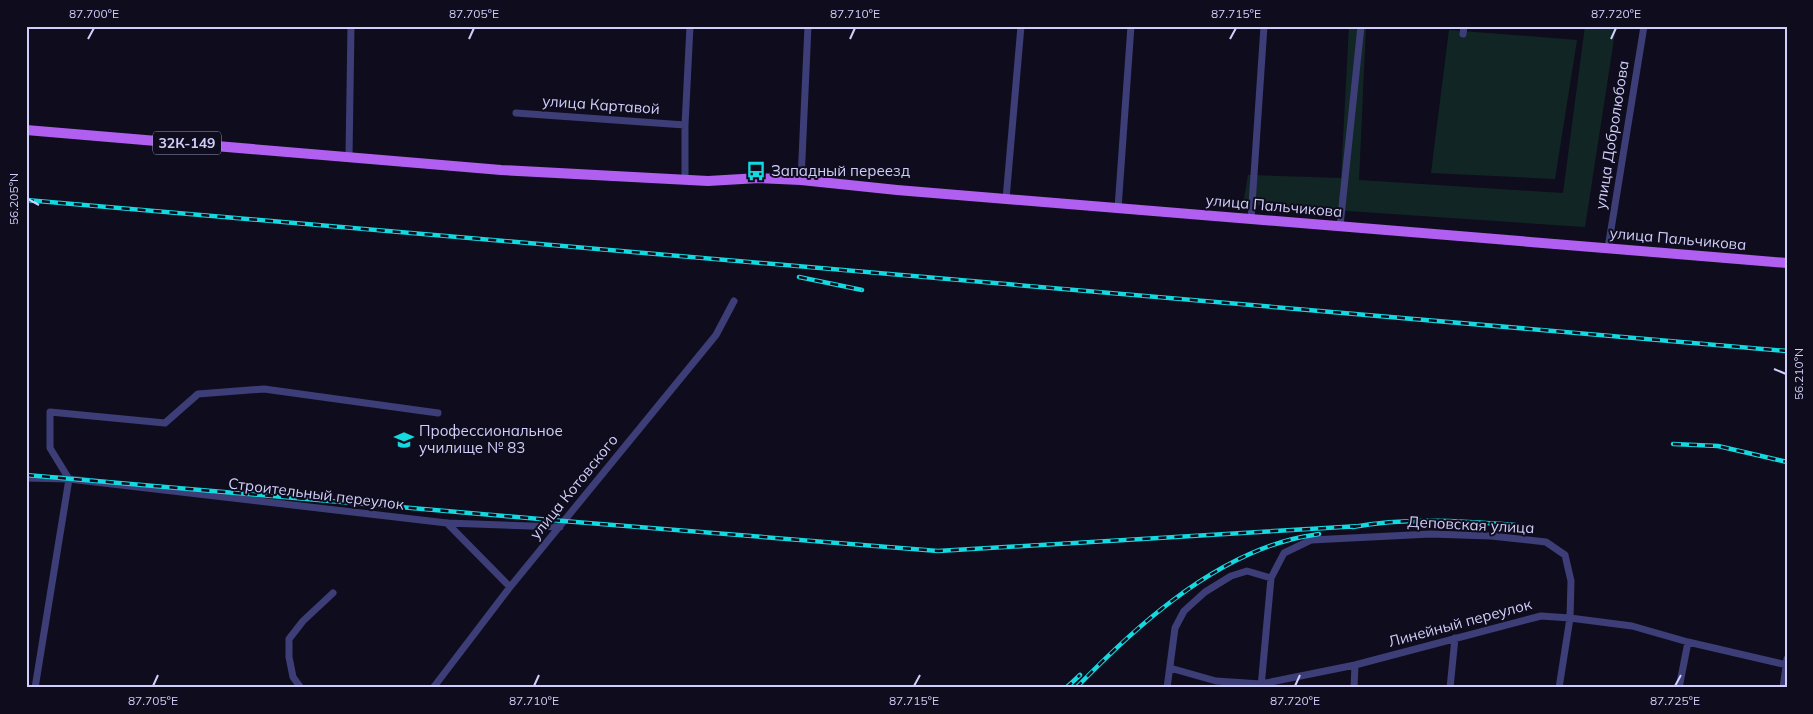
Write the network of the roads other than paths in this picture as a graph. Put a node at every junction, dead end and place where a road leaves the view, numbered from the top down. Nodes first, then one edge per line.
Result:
1 (351, 26) edge
2 (690, 26) edge
3 (808, 26) edge
4 (1021, 26) edge
5 (1131, 26) edge
6 (1264, 26) edge
7 (1361, 26) edge
8 (1644, 26) edge
9 (516, 113) dead end
10 (685, 125) junction
11 (26, 130) edge
12 (348, 156) junction
13 (685, 180) junction
14 (801, 180) junction
15 (1006, 199) junction
16 (1118, 208) junction
17 (1250, 219) junction
18 (1340, 226) junction
19 (1608, 248) junction
20 (1787, 263) edge
21 (734, 301) dead end
22 (438, 413) dead end
23 (26, 478) edge
24 (69, 479) junction
25 (447, 523) junction
26 (560, 527) junction
27 (1271, 578) junction
28 (510, 587) junction
29 (332, 593) dead end
30 (1570, 618) junction
31 (1455, 638) junction
32 (1688, 642) junction
33 (1787, 659) edge
34 (1356, 665) junction
35 (1786, 665) edge
36 (1170, 668) junction
37 (1261, 686) edge
38 (36, 688) edge
39 (301, 688) edge
40 (433, 688) edge
41 (1167, 688) edge
42 (1354, 688) edge
43 (1450, 688) edge
44 (1559, 688) edge
45 (1679, 688) edge
46 (1783, 688) edge

1 - 12 street
2 - 10 street
3 - 14 street
4 - 15 street
5 - 16 street
6 - 17 street
7 - 18 street
8 - 19 street, улица Добролюбова
9 - 10 street, улица Картавой
10 - 13 street
11 - 12 main road, 32К-149
12 - 13 main road, улица Пальчикова
13 - 14 main road, улица Пальчикова
14 - 15 main road, улица Пальчикова
15 - 16 main road, улица Пальчикова
16 - 17 main road, улица Пальчикова
17 - 18 main road, улица Пальчикова
18 - 19 main road, улица Пальчикова
19 - 20 main road, улица Пальчикова
21 - 26 street, улица Котовского
22 - 24 street
23 - 24 street, Строительный переулок
24 - 25 street, Строительный переулок
24 - 38 street
25 - 26 street, Строительный переулок
25 - 28 street
26 - 28 street, улица Котовского
27 - 30 street, Деповская улица
27 - 36 street
27 - 37 street
28 - 40 street, улица Котовского
29 - 39 street
30 - 31 street, Линейный переулок
30 - 32 street, Линейный переулок
30 - 44 street
31 - 34 street, Линейный переулок
31 - 43 street
32 - 35 street, Линейный переулок
32 - 45 street
33 - 35 street
34 - 37 street, Линейный переулок
34 - 42 street
35 - 46 street
36 - 37 street, Линейный переулок
36 - 41 street

